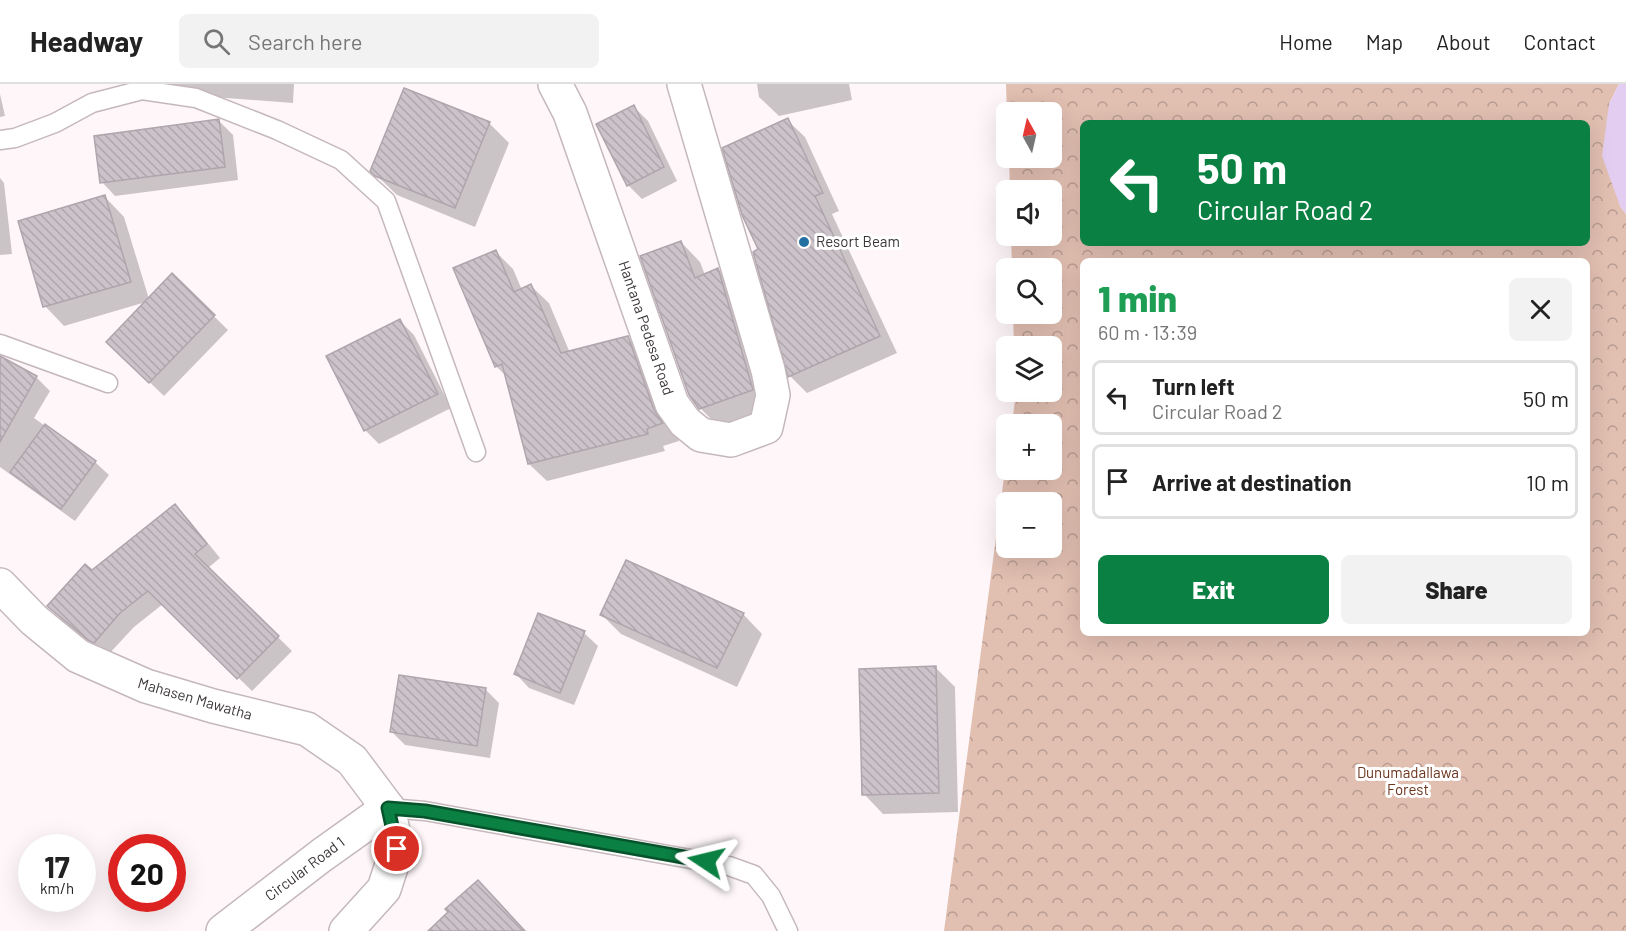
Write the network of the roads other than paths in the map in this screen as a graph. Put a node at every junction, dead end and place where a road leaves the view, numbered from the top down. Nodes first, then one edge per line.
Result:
1 (555, 84) edge
2 (684, 84) edge
3 (0, 140) edge
4 (0, 344) edge
5 (108, 383) dead end
6 (476, 452) dead end
7 (0, 585) edge
8 (388, 808) junction
9 (223, 931) edge
10 (346, 931) edge
11 (788, 931) edge

1 - 2 street, Hantana Pedesa Road
3 - 6 lane
4 - 5 lane
7 - 8 street, Mahasen Mawatha
8 - 9 street, Circular Road 1
8 - 10 street
8 - 11 lane

